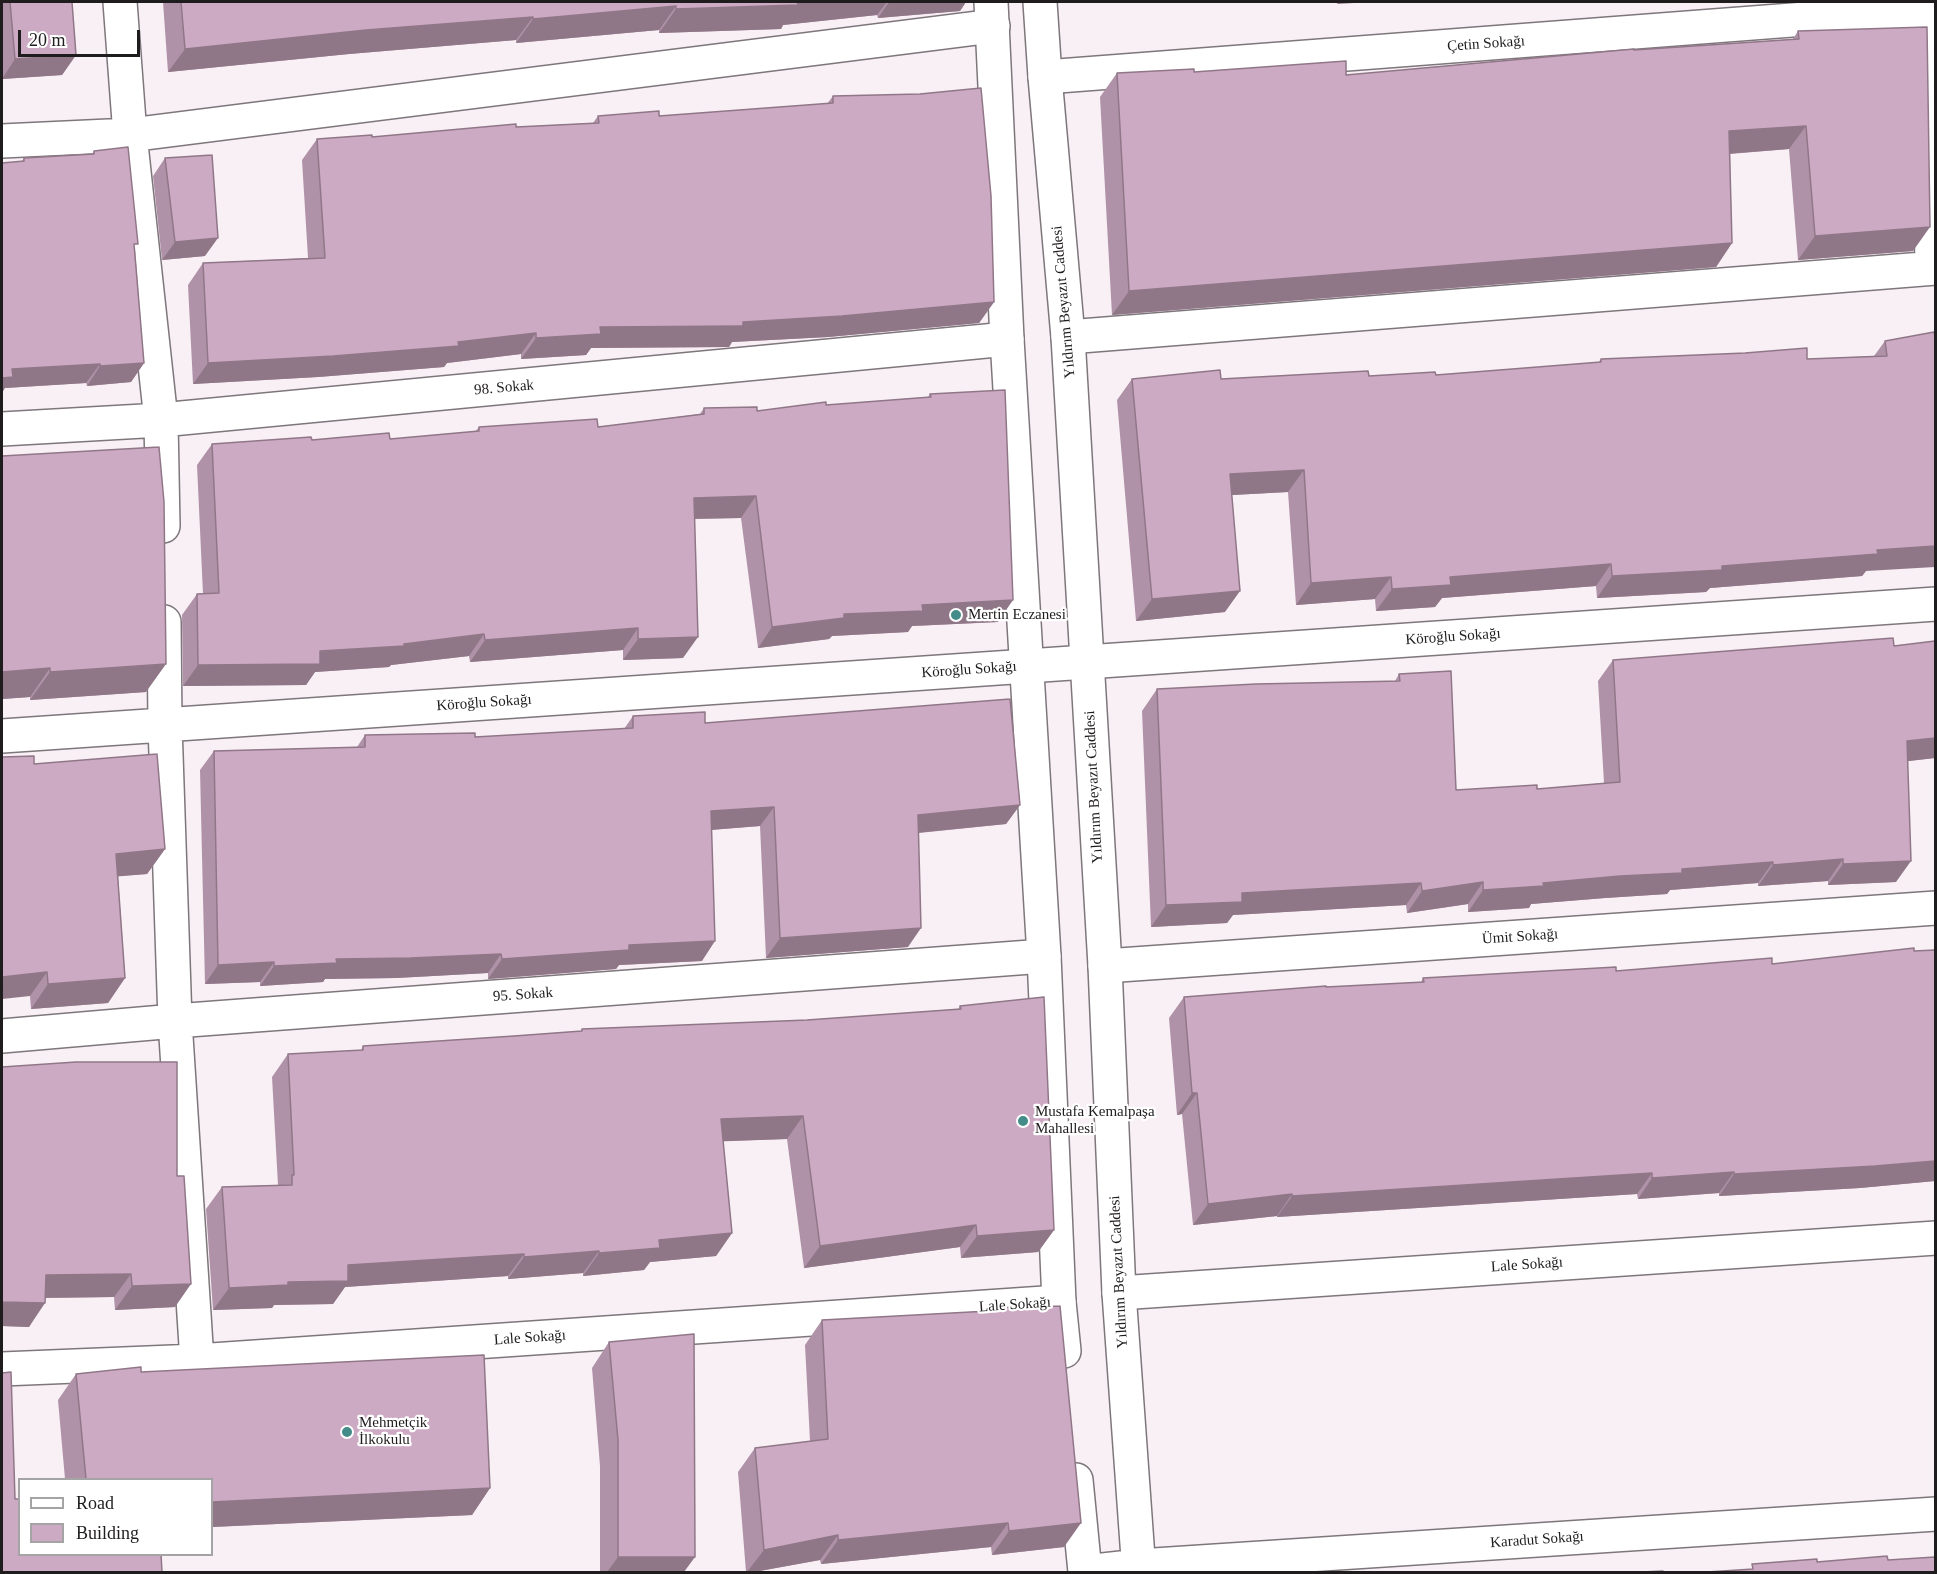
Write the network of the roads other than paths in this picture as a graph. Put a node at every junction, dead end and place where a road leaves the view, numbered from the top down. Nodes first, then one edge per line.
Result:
1 (120, 2) edge
2 (1040, 2) edge
3 (1932, 9) edge
4 (992, 14) edge
5 (1045, 78) junction
6 (130, 135) junction
7 (2, 141) edge
8 (1934, 268) edge
9 (1068, 337) junction
10 (1007, 339) junction
11 (161, 420) junction
12 (2, 429) edge
13 (163, 561) edge
14 (164, 596) edge
15 (1935, 604) edge
16 (1087, 662) junction
17 (1026, 666) junction
18 (165, 724) junction
19 (2, 736) edge
20 (1935, 908) edge
21 (1044, 956) junction
22 (1105, 966) junction
23 (174, 1021) junction
24 (2, 1036) edge
25 (1935, 1238) edge
26 (1119, 1293) junction
27 (1059, 1302) junction
28 (197, 1361) junction
29 (2, 1369) edge
30 (1067, 1384) edge
31 (1074, 1455) edge
32 (1935, 1514) edge
33 (1139, 1569) edge
34 (1076, 1572) edge
35 (1085, 1572) edge

1 - 6 street
2 - 5 street, Yıldırım Beyazıt Caddesi
3 - 5 street, Çetin Sokağı
3 - 8 street, Çetin Sokağı
4 - 6 street
4 - 10 street
5 - 9 street, Yıldırım Beyazıt Caddesi
6 - 7 street
6 - 11 street
8 - 9 street
9 - 16 street, Yıldırım Beyazıt Caddesi
10 - 11 street, 98. Sokak
10 - 17 street
11 - 12 street, 98. Sokak
11 - 13 street
14 - 18 street
15 - 16 street, Köroğlu Sokağı
16 - 17 street, Köroğlu Sokağı
16 - 22 street, Yıldırım Beyazıt Caddesi
17 - 18 street, Köroğlu Sokağı
17 - 21 street
18 - 19 street, Köroğlu Sokağı
18 - 23 street
20 - 22 street, Ümit Sokağı
21 - 23 street, 95. Sokak
21 - 27 street
22 - 26 street, Yıldırım Beyazıt Caddesi
23 - 24 street, 95. Sokak
23 - 28 street
25 - 26 street, Lale Sokağı
26 - 33 street, Yıldırım Beyazıt Caddesi
27 - 28 street, Lale Sokağı
27 - 30 street
28 - 29 street, Lale Sokağı
31 - 35 street
32 - 33 street, Karadut Sokağı
33 - 35 street, Karadut Sokağı
34 - 35 street

